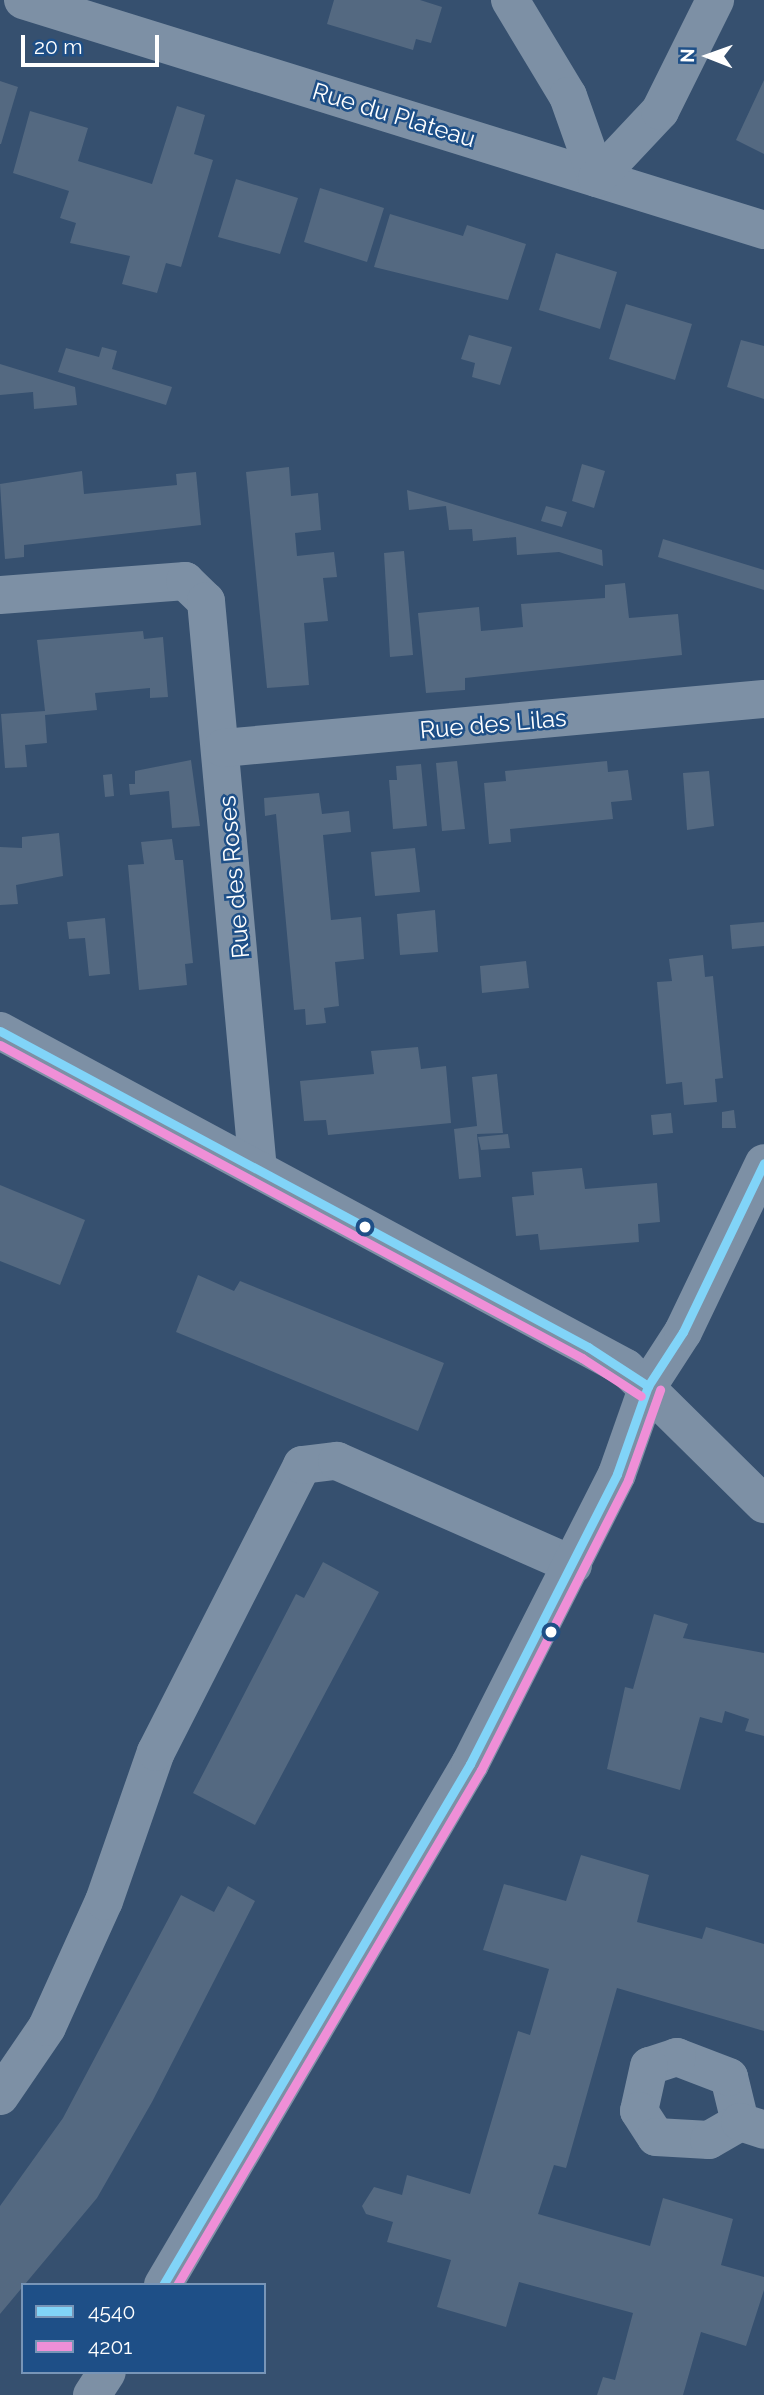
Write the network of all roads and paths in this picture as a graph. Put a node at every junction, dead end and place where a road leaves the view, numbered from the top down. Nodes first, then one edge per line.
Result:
1 (23, 0) edge
2 (510, 0) edge
3 (715, 0) edge
4 (597, 178) junction
5 (764, 230) edge
6 (0, 595) edge
7 (764, 699) edge
8 (223, 748) junction
9 (0, 1031) edge
10 (764, 1163) edge
11 (258, 1170) junction
12 (648, 1386) junction
13 (764, 1504) edge
14 (573, 1565) junction
15 (0, 2096) edge
16 (164, 2283) edge
17 (106, 2374) edge
18 (92, 2395) edge

1 - 4 street, Rue du Plateau
2 - 4 street
3 - 4 street
4 - 5 street, Rue du Plateau
6 - 8 street, Rue des Roses
7 - 8 street, Rue des Lilas
8 - 11 street, Rue des Roses
9 - 11 street
10 - 12 street
11 - 12 street
12 - 13 street
12 - 14 street
14 - 15 street
14 - 16 street
17 - 18 street

